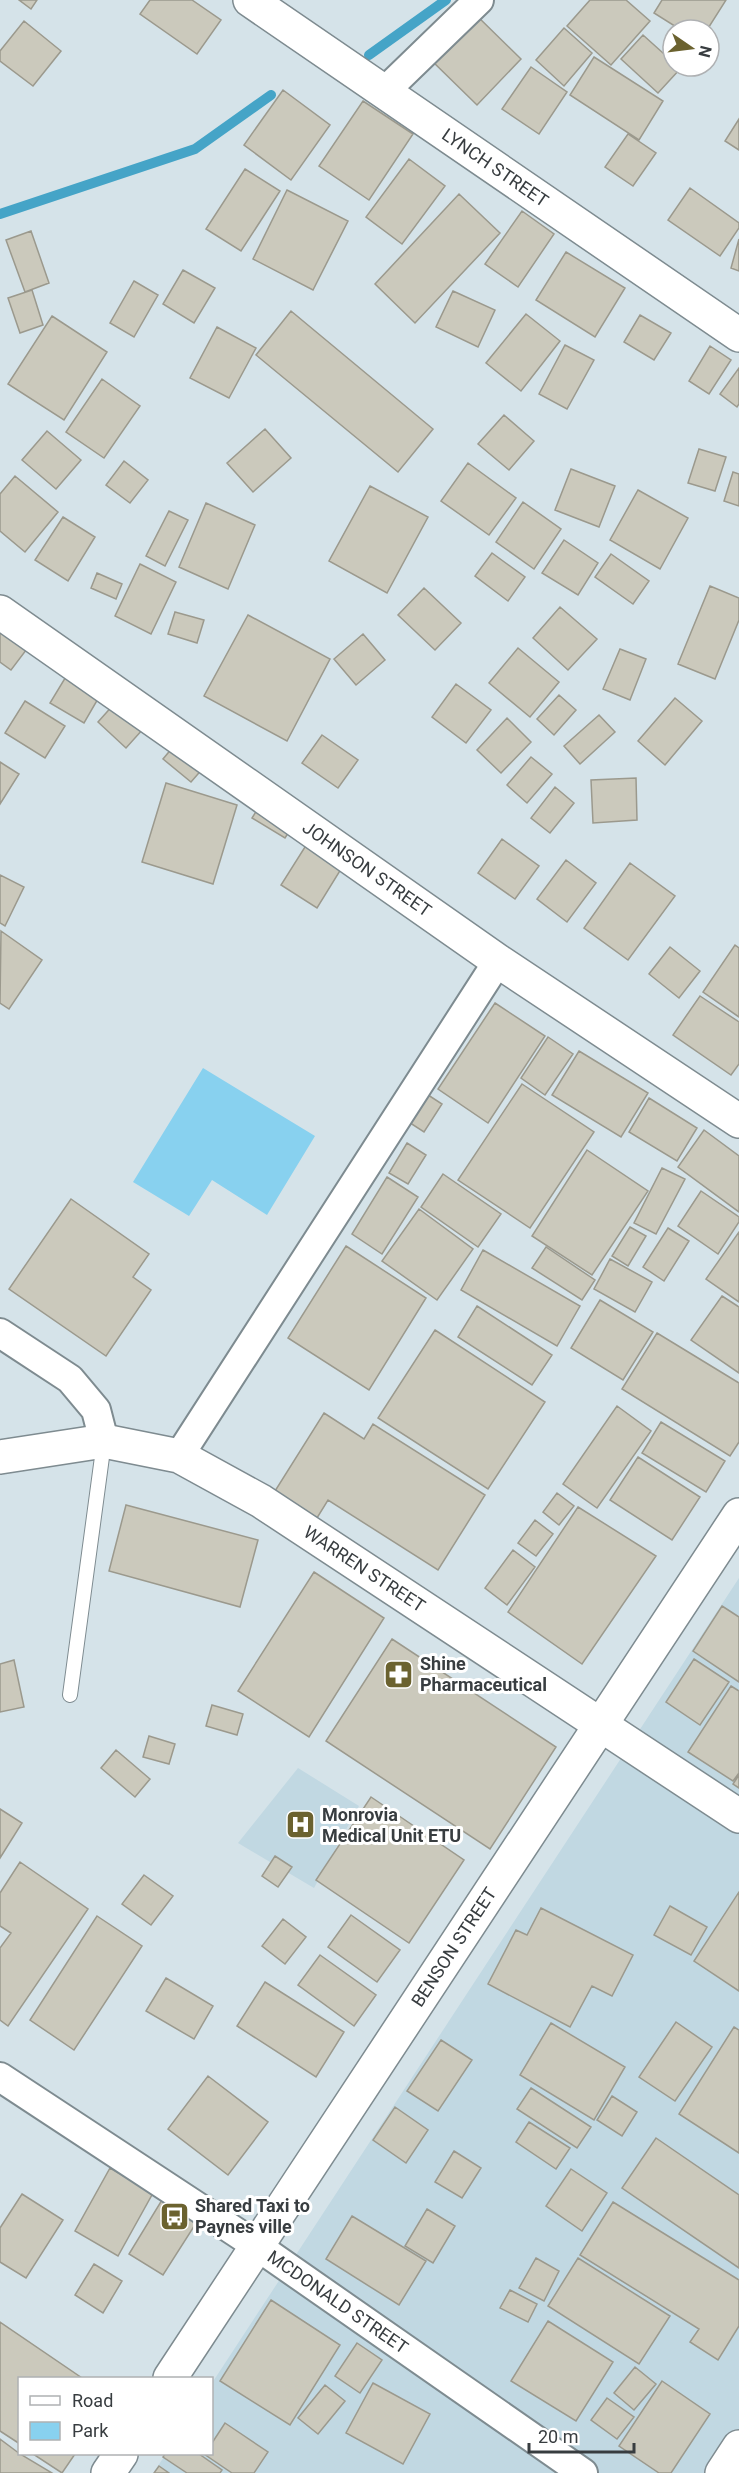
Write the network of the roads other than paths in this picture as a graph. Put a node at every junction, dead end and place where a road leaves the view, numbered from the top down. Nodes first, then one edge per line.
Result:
1 (250, 0) edge
2 (479, 0) edge
3 (385, 91) junction
4 (739, 335) edge
5 (0, 612) edge
6 (498, 961) junction
7 (739, 1121) edge
8 (0, 1333) edge
9 (104, 1441) junction
10 (179, 1456) junction
11 (0, 1457) edge
12 (739, 1515) edge
13 (70, 1695) dead end
14 (602, 1726) junction
15 (739, 1816) edge
16 (0, 2077) edge
17 (256, 2246) junction
18 (171, 2377) edge
19 (739, 2446) edge
20 (120, 2455) edge
21 (108, 2473) edge
22 (583, 2473) edge
23 (722, 2473) edge

1 - 3 street, LYNCH STREET
2 - 3 street
3 - 4 street, LYNCH STREET
5 - 6 street, JOHNSON STREET
6 - 7 street, JOHNSON STREET
6 - 10 street
8 - 9 street
9 - 10 street, WARREN STREET
9 - 11 street
9 - 13 lane
10 - 14 street, WARREN STREET
12 - 14 street, BENSON STREET
14 - 15 street, WARREN STREET
14 - 17 street, BENSON STREET
16 - 17 street, MCDONALD STREET
17 - 18 street, BENSON STREET
17 - 22 street, MCDONALD STREET
19 - 23 street
20 - 21 street

